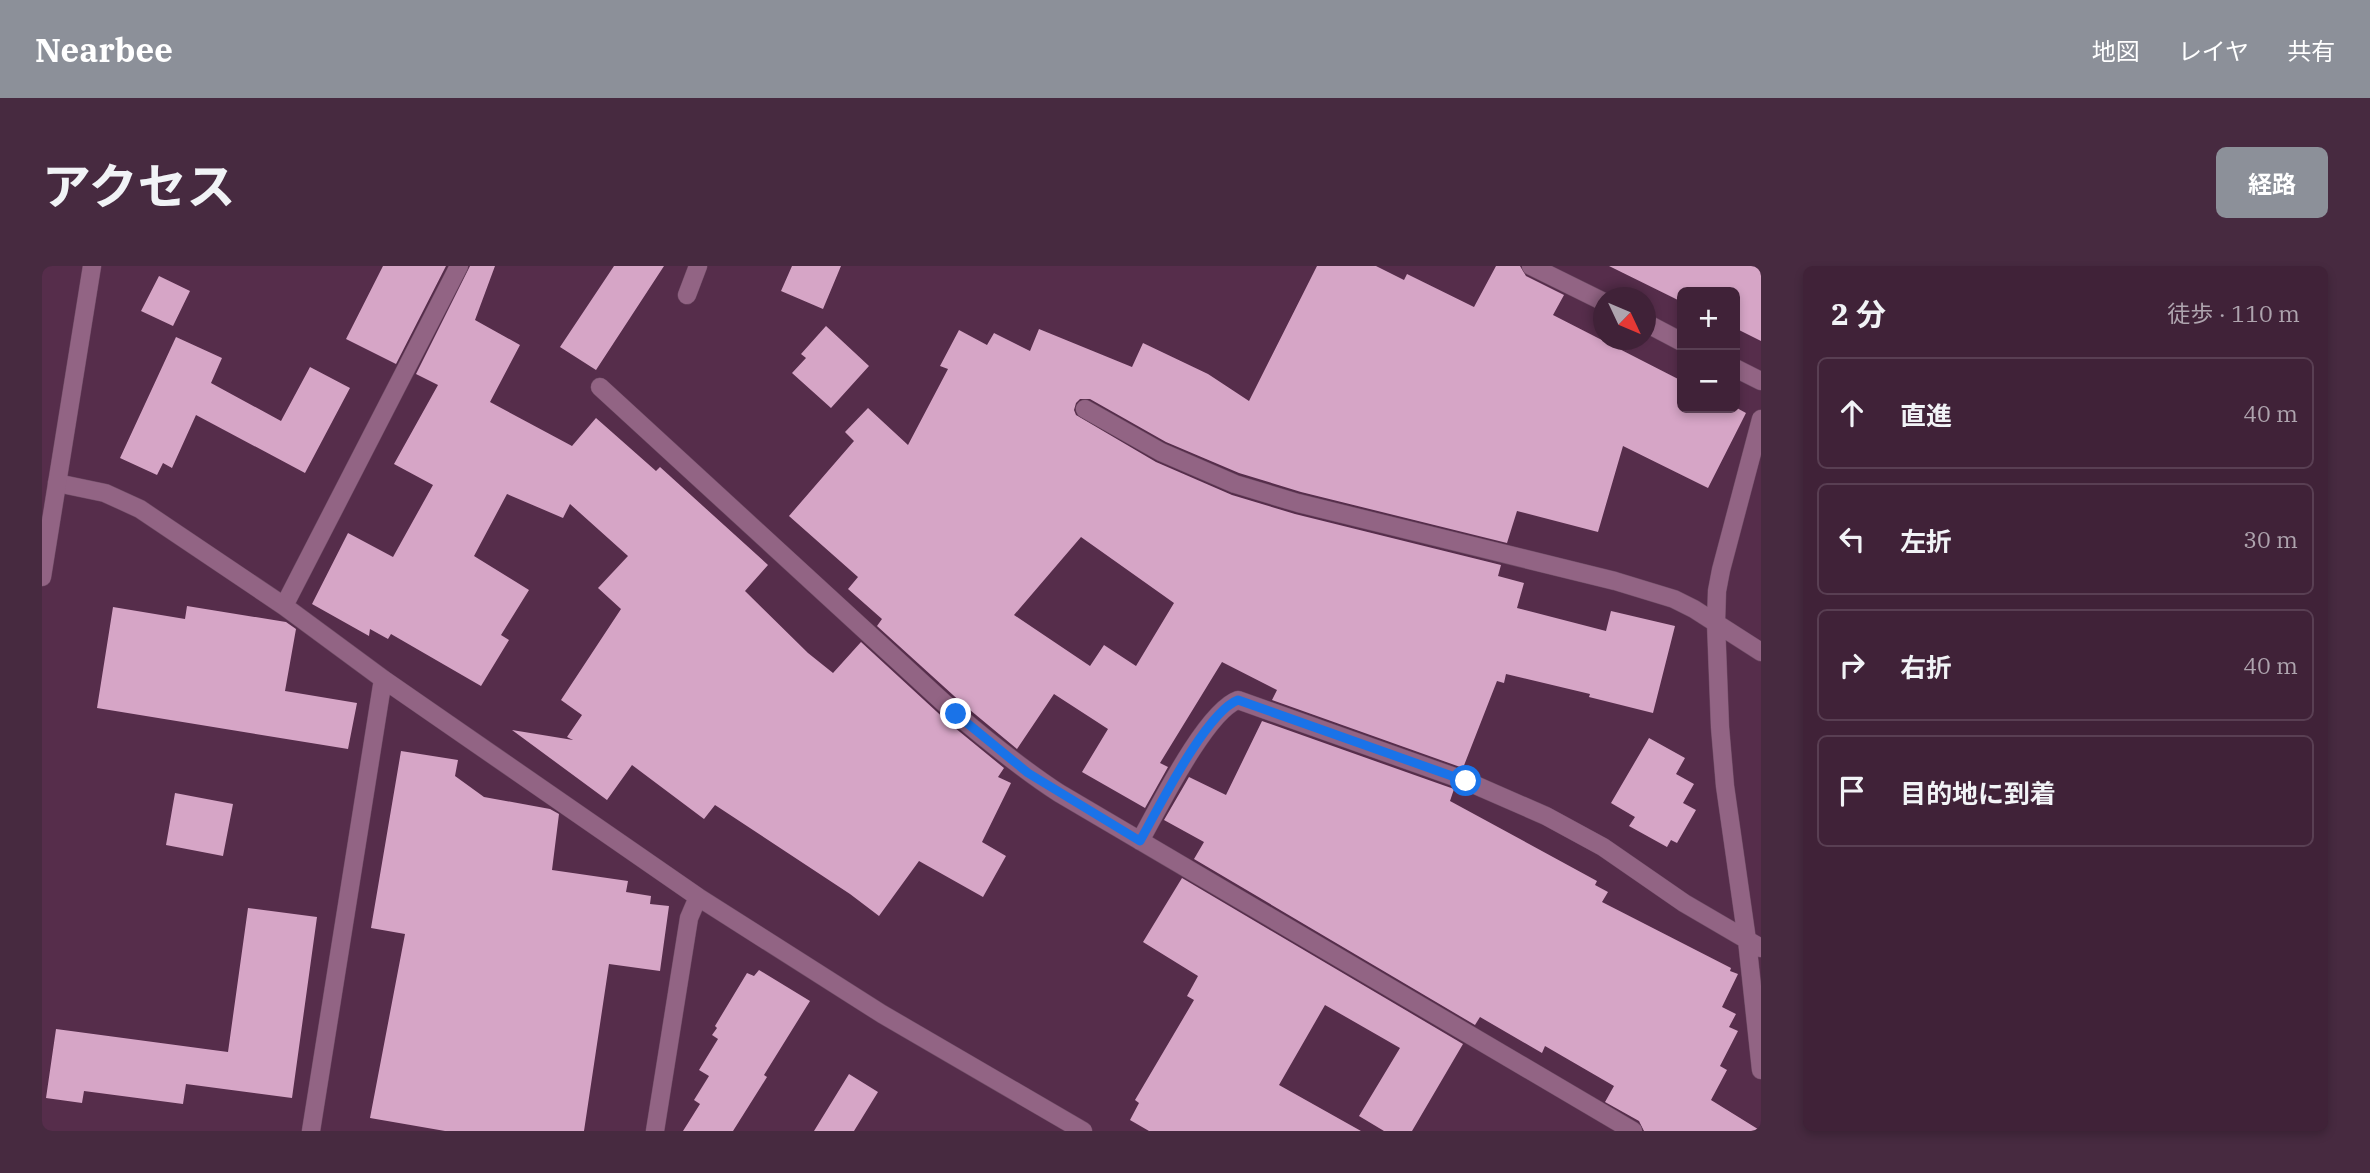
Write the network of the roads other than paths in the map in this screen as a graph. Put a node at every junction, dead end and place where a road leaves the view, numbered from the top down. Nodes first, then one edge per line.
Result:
1 (92, 266) edge
2 (459, 266) edge
3 (698, 266) edge
4 (1531, 266) edge
5 (687, 295) dead end
6 (1593, 297) edge
7 (1656, 328) edge
8 (1677, 339) edge
9 (1740, 370) edge
10 (1761, 381) edge
11 (600, 387) dead end
12 (1085, 409) dead end
13 (1761, 419) edge
14 (57, 483) junction
15 (42, 577) edge
16 (284, 606) junction
17 (1716, 623) junction
18 (1761, 652) edge
19 (383, 679) junction
20 (1140, 841) junction
21 (698, 897) junction
22 (1754, 944) edge
23 (1761, 1070) edge
24 (311, 1131) edge
25 (655, 1131) edge
26 (1083, 1131) edge
27 (1633, 1131) edge

1 - 14 street
2 - 16 street
3 - 5 street
4 - 6 street
7 - 8 street
9 - 10 street
11 - 20 street
12 - 17 street
13 - 17 street
14 - 15 street
14 - 16 street
16 - 19 street
17 - 18 street
17 - 22 street
19 - 21 street
19 - 24 street
20 - 22 street
20 - 27 street
21 - 25 street
21 - 26 street
22 - 23 street

